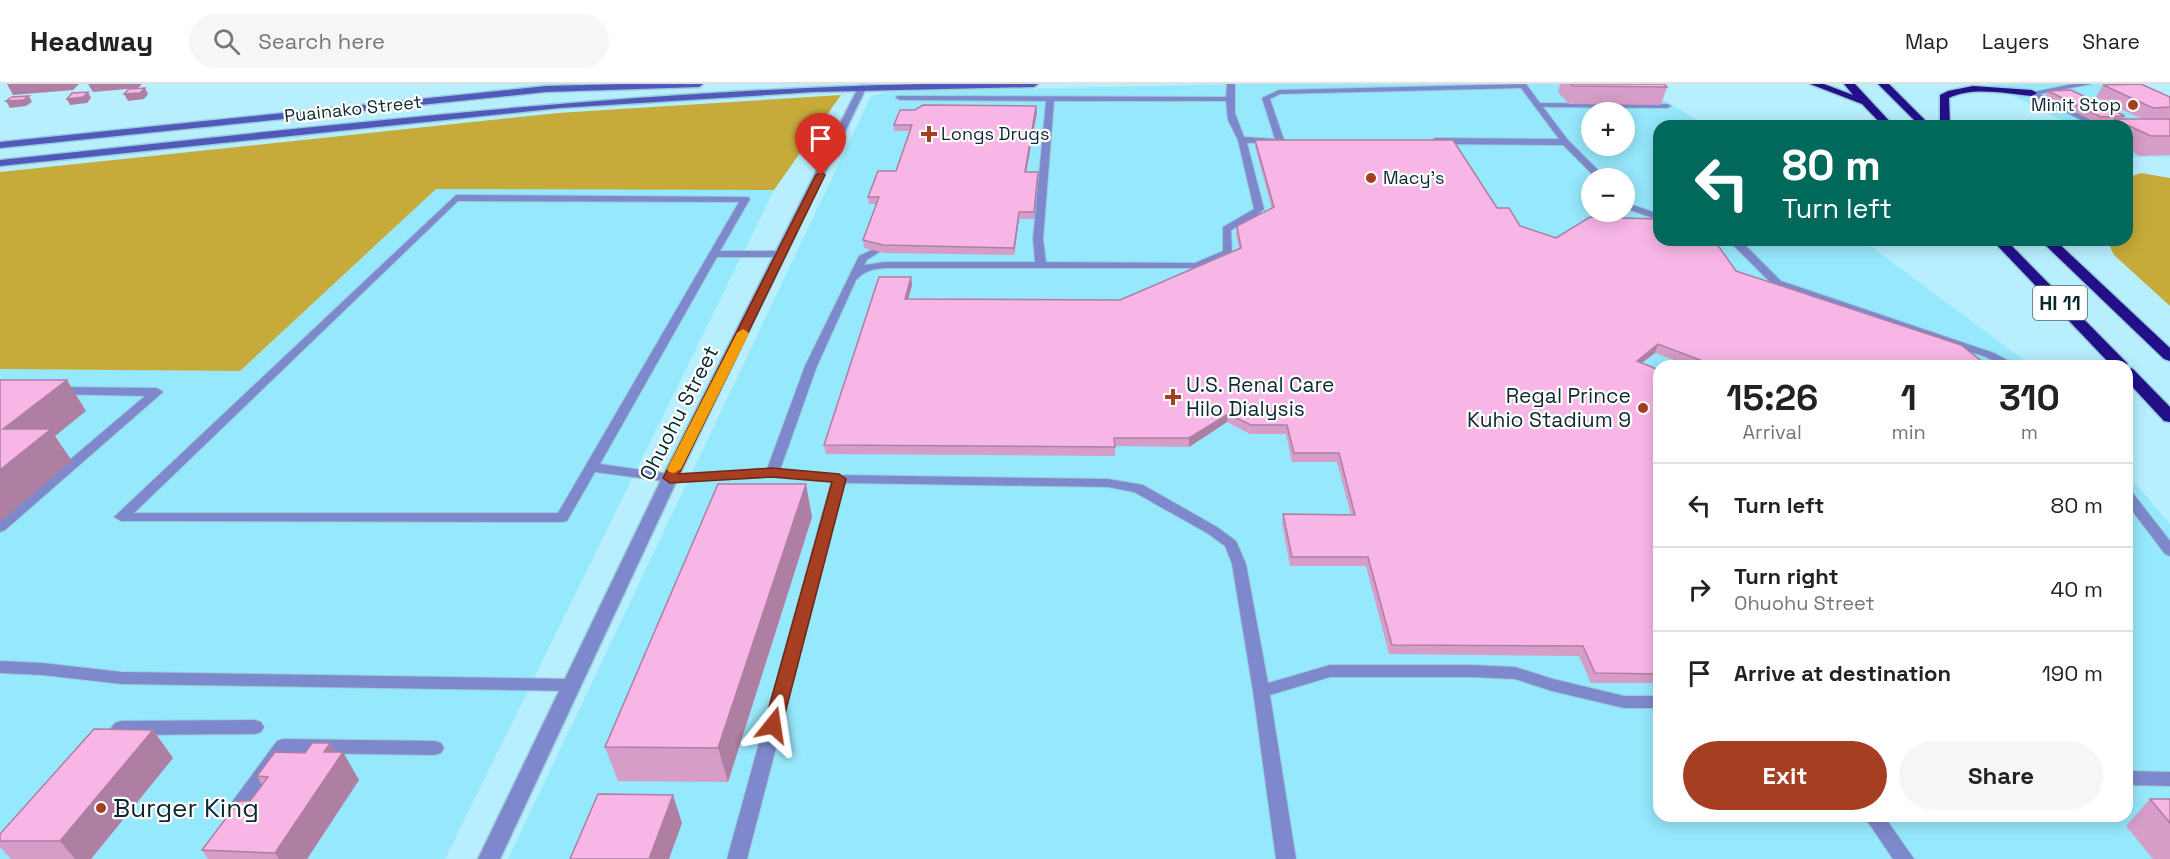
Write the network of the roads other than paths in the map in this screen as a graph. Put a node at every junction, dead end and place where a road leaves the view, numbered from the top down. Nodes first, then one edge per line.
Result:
1 (699, 84) edge
2 (1034, 84) edge
3 (1231, 84) edge
4 (1815, 84) edge
5 (1850, 84) edge
6 (1883, 84) edge
7 (1899, 84) edge
8 (2087, 84) edge
9 (1523, 85) edge
10 (863, 86) edge
11 (2032, 93) junction
12 (900, 98) dead end
13 (1050, 99) junction
14 (1228, 99) junction
15 (1869, 104) junction
16 (1539, 105) junction
17 (1667, 106) edge
18 (1915, 116) junction
19 (1884, 120) edge
20 (1919, 120) edge
21 (1945, 120) edge
22 (2087, 120) edge
23 (1242, 140) junction
24 (1280, 140) junction
25 (1292, 140) edge
26 (1422, 141) edge
27 (1565, 142) junction
28 (0, 145) edge
29 (0, 163) edge
30 (1591, 168) edge
31 (1635, 209) edge
32 (1653, 215) edge
33 (1740, 246) edge
34 (2005, 246) edge
35 (2053, 246) edge
36 (876, 251) edge
37 (714, 254) junction
38 (782, 254) junction
39 (1041, 266) junction
40 (853, 276) junction
41 (2170, 356) edge
42 (2002, 360) edge
43 (2115, 360) edge
44 (2133, 378) edge
45 (45, 391) edge
46 (2170, 417) edge
47 (591, 467) junction
48 (772, 472) junction
49 (670, 478) junction
50 (839, 479) junction
51 (2133, 503) edge
52 (0, 528) edge
53 (2170, 551) edge
54 (0, 667) edge
55 (572, 685) junction
56 (1261, 691) junction
57 (1653, 702) edge
58 (255, 727) dead end
59 (435, 748) dead end
60 (98, 754) edge
61 (2133, 778) edge
62 (2170, 779) edge
63 (1877, 822) edge
64 (223, 831) edge
65 (489, 859) edge
66 (737, 859) edge
67 (1286, 859) edge
68 (1904, 859) edge

1 - 28 street, Puainako Street
2 - 10 street, Puainako Street
3 - 14 lane
4 - 15 highway
5 - 15 highway
6 - 18 highway
7 - 18 highway
8 - 11 lane
9 - 16 lane
9 - 24 lane
10 - 29 street, Puainako Street
10 - 38 street, Ohuohu Street
11 - 21 highway
11 - 22 lane
12 - 13 lane
13 - 14 lane
13 - 39 lane
14 - 23 lane
15 - 19 highway
16 - 17 lane
16 - 27 lane
18 - 20 highway
23 - 24 lane
23 - 39 lane
24 - 25 lane
26 - 27 lane
27 - 30 lane
31 - 32 lane
33 - 42 lane
34 - 43 highway, HI 11
35 - 41 highway, HI 11
36 - 40 lane
37 - 38 lane
37 - 47 lane
37 - 47 lane
38 - 49 street, Ohuohu Street
39 - 40 lane
40 - 48 lane
44 - 46 highway
45 - 52 lane
47 - 49 lane
48 - 49 lane
48 - 50 lane
49 - 55 street, Ohuohu Street
50 - 56 lane
50 - 66 lane
51 - 53 lane
54 - 55 lane
55 - 65 street, Ohuohu Street
56 - 57 lane
56 - 67 lane
58 - 60 lane
59 - 64 lane
61 - 62 lane
63 - 68 lane

